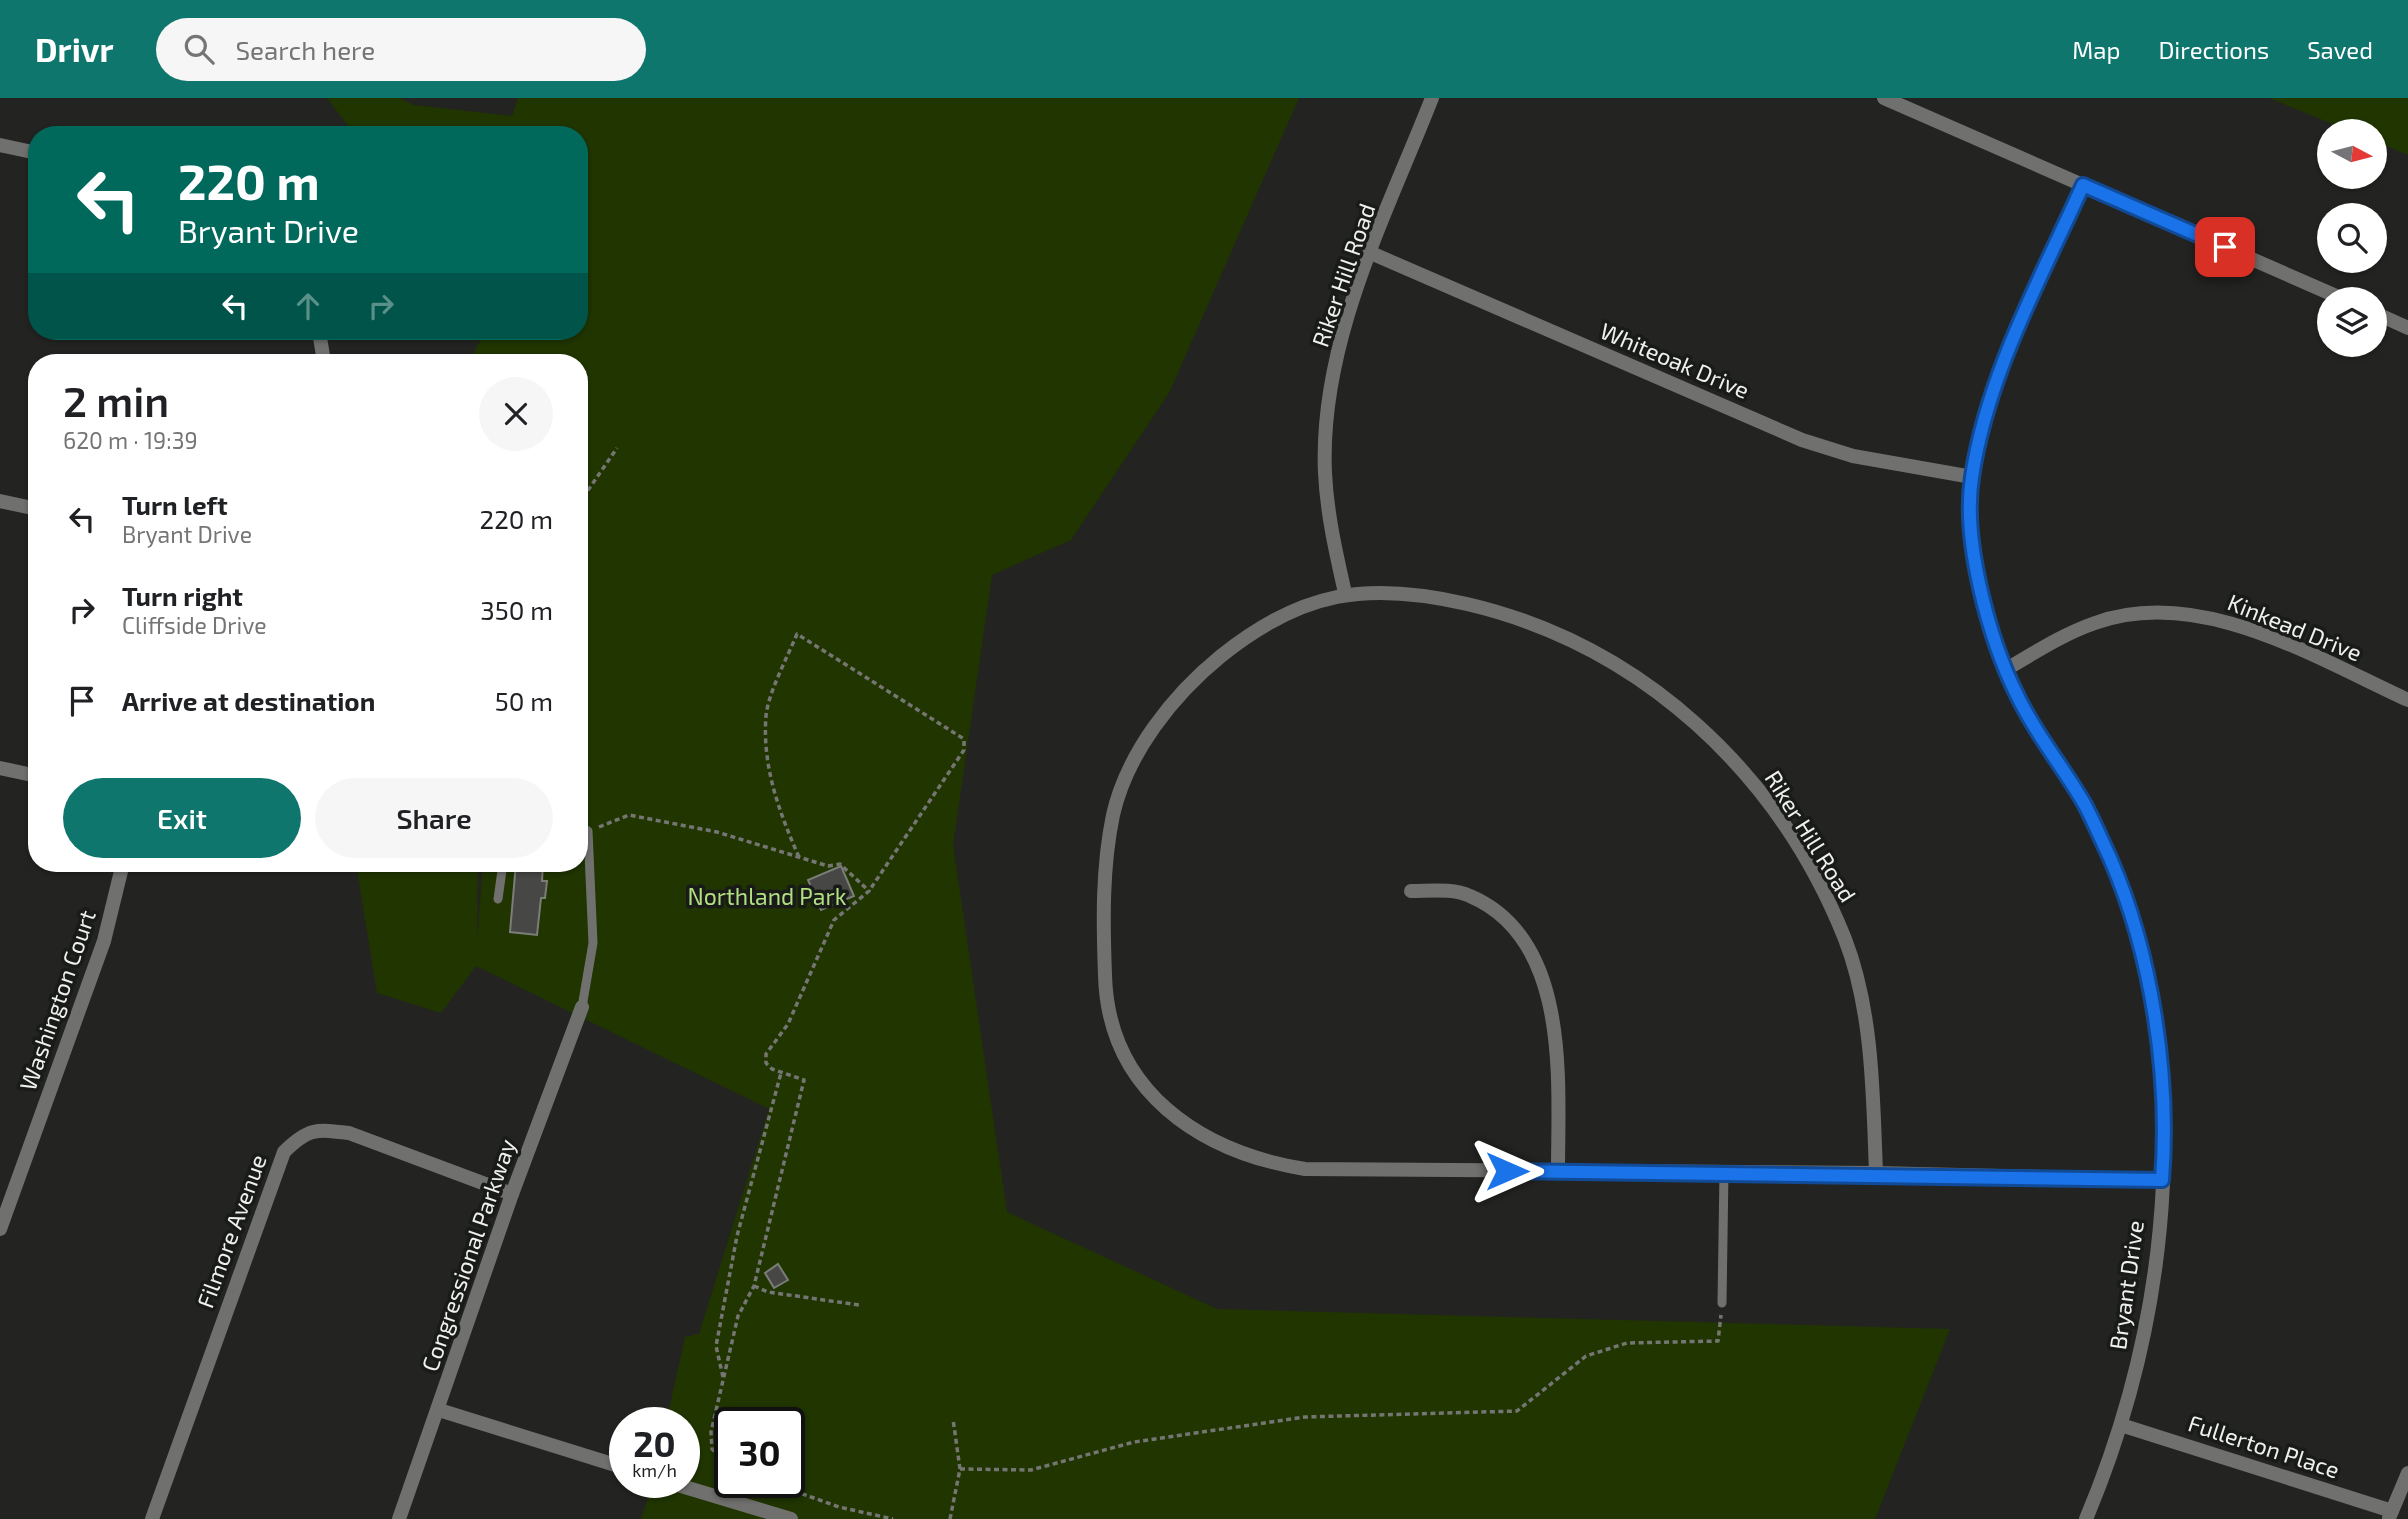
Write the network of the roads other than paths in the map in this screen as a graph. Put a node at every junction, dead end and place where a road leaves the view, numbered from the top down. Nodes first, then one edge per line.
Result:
1 (1432, 98) edge
2 (1884, 98) edge
3 (0, 145) edge
4 (28, 151) edge
5 (2083, 185) junction
6 (1371, 253) junction
7 (2317, 288) edge
8 (2387, 318) edge
9 (2408, 328) edge
10 (1972, 477) junction
11 (0, 501) edge
12 (28, 507) edge
13 (1345, 593) junction
14 (2005, 670) junction
15 (2408, 700) edge
16 (0, 768) edge
17 (28, 774) edge
18 (588, 831) edge
19 (121, 872) edge
20 (502, 872) edge
21 (1411, 891) dead end
22 (498, 900) dead end
23 (582, 1007) joint
24 (1558, 1171) junction
25 (1724, 1172) junction
26 (1876, 1173) junction
27 (2162, 1180) junction
28 (512, 1194) junction
29 (0, 1228) edge
30 (1722, 1303) road end
31 (439, 1410) junction
32 (2121, 1425) junction
33 (609, 1463) edge
34 (2408, 1473) edge
35 (700, 1492) edge
36 (2391, 1515) edge
37 (152, 1519) edge
38 (399, 1519) edge
39 (791, 1519) edge
40 (2087, 1519) edge

1 - 6 street, Riker Hill Road
2 - 5 street
3 - 4 street
5 - 7 street
5 - 10 street, Bryant Drive
6 - 10 street, Whiteoak Drive
6 - 13 street, Riker Hill Road
8 - 9 street
10 - 14 street, Bryant Drive
11 - 12 street
13 - 24 street
13 - 26 street, Riker Hill Road
14 - 15 street, Kinkead Drive
14 - 27 street, Bryant Drive
16 - 17 street
18 - 23 lane
19 - 29 street, Washington Court
20 - 22 lane
21 - 24 street
23 - 28 street, Congressional Parkway
24 - 25 street
25 - 26 street
25 - 30 lane
26 - 27 street
27 - 32 street, Bryant Drive
28 - 31 street, Congressional Parkway
28 - 37 street, Filmore Avenue
31 - 33 street
31 - 38 street, Congressional Parkway
32 - 36 street, Fullerton Place
32 - 40 street, Bryant Drive
34 - 36 street
35 - 39 street

